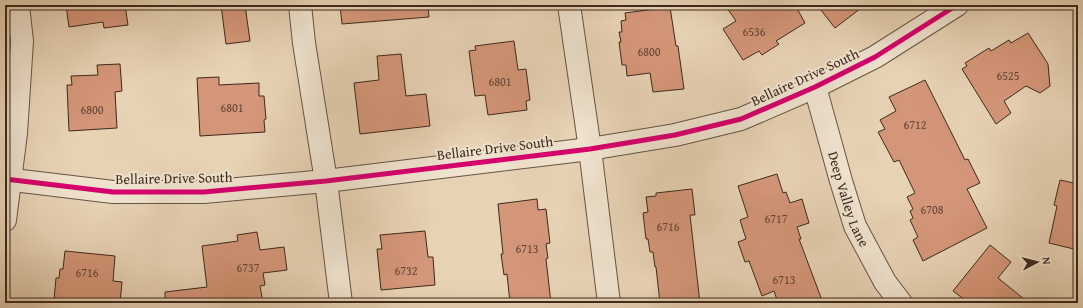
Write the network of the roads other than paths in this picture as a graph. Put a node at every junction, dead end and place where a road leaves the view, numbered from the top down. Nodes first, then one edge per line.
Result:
1 (18, 5) edge
2 (300, 5) edge
3 (569, 5) edge
4 (957, 5) edge
5 (815, 87) junction
6 (590, 149) junction
7 (8, 179) edge
8 (326, 181) junction
9 (5, 220) edge
10 (341, 303) edge
11 (609, 303) edge
12 (901, 303) edge

1 - 7 street
2 - 8 street
3 - 6 street
4 - 5 street, Bellaire Drive South
5 - 6 street, Bellaire Drive South
5 - 12 street, Deep Valley Lane
6 - 8 street, Bellaire Drive South
6 - 11 street
7 - 8 street, Bellaire Drive South
7 - 9 street
8 - 10 street

